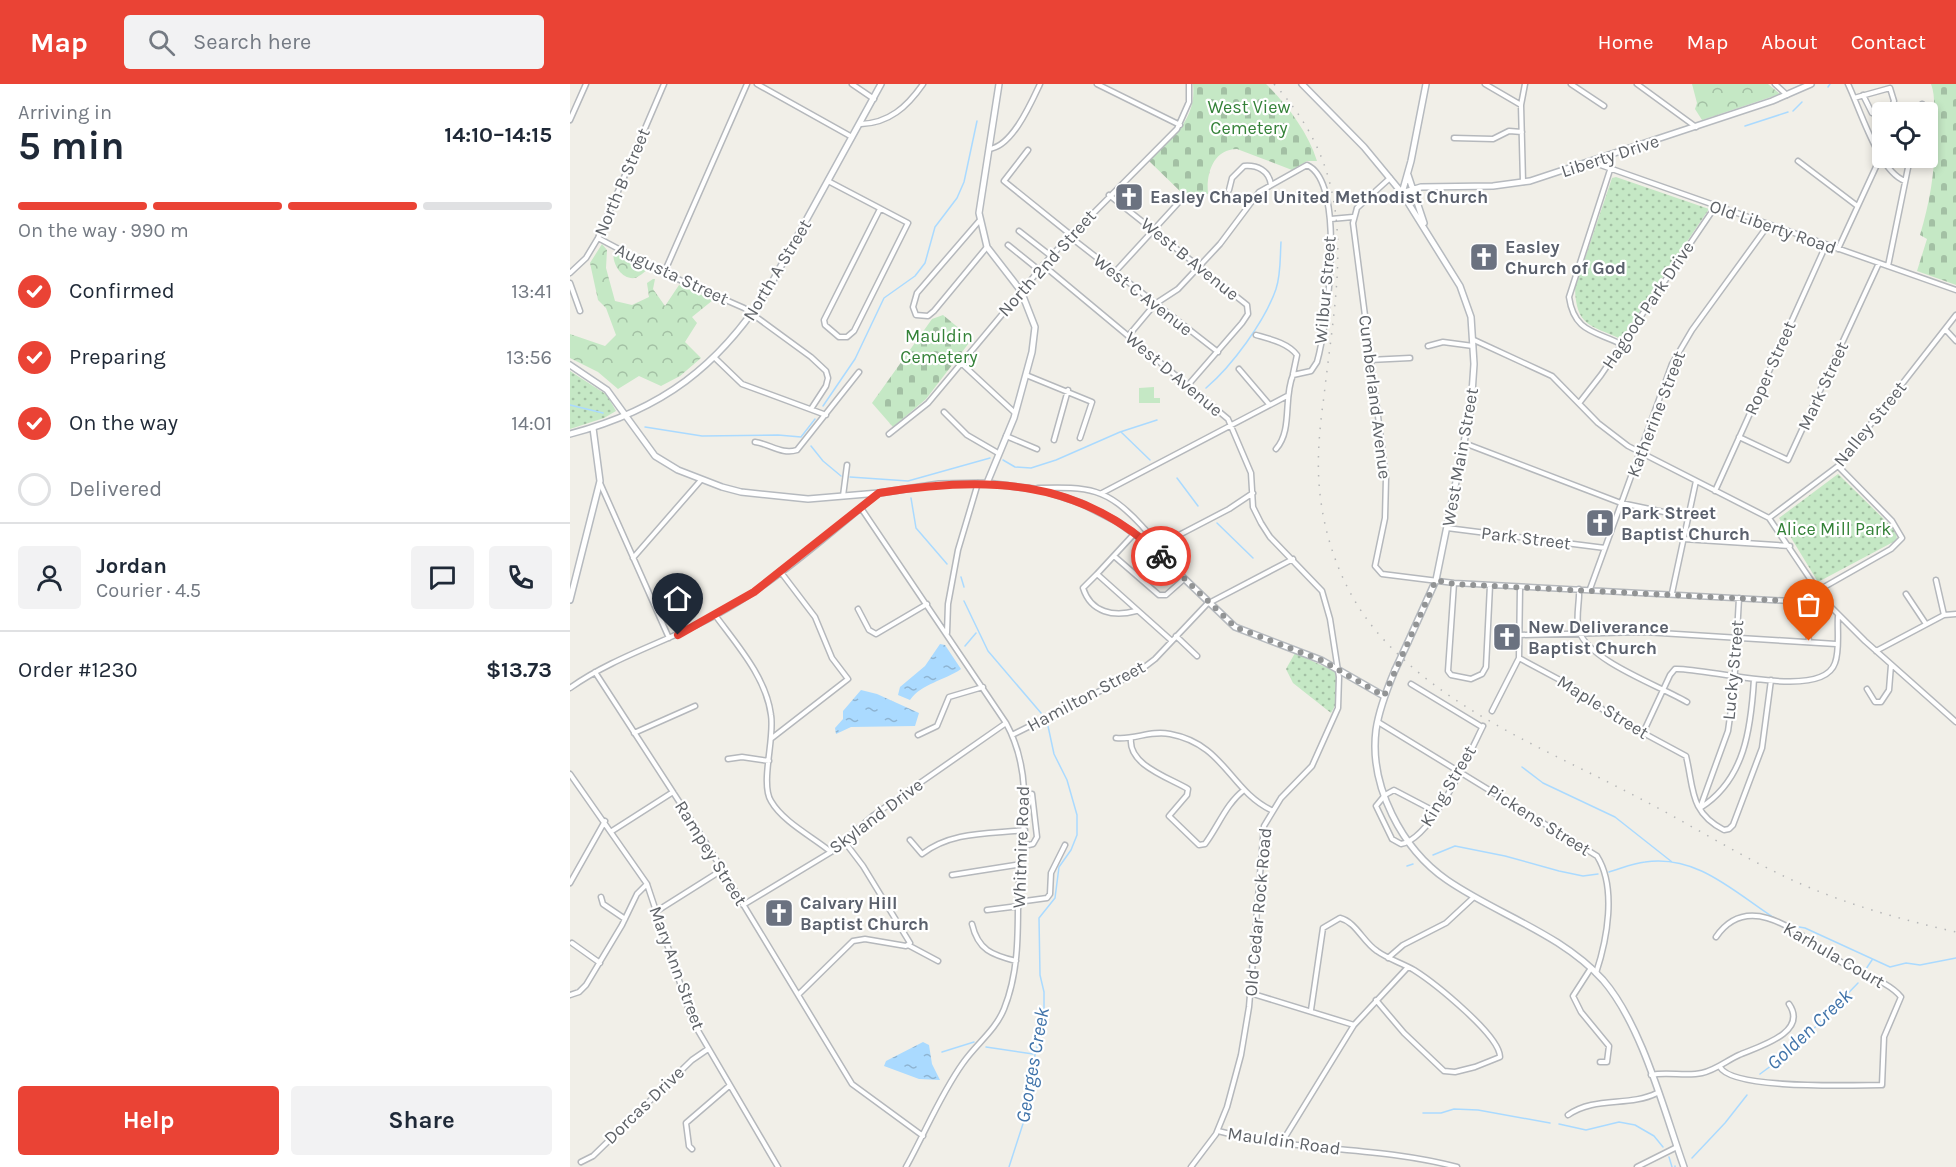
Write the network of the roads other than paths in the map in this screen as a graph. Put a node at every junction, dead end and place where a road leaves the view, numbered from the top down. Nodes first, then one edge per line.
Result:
1 (586, 84) edge
2 (662, 84) edge
3 (747, 84) edge
4 (757, 84) edge
5 (852, 84) edge
6 (881, 84) edge
7 (923, 84) edge
8 (999, 84) edge
9 (1040, 84) edge
10 (1097, 84) edge
11 (1189, 84) edge
12 (1302, 84) edge
13 (1426, 84) edge
14 (1485, 84) edge
15 (1526, 84) edge
16 (1571, 84) edge
17 (1637, 84) edge
18 (1775, 84) edge
19 (1811, 84) edge
20 (1848, 84) edge
21 (1787, 95) junction
22 (1863, 95) junction
23 (1854, 98) junction
24 (874, 99) junction
25 (1894, 102) edge
26 (1521, 105) junction
27 (1604, 106) dead end
28 (1872, 112) edge
29 (570, 120) edge
30 (861, 124) junction
31 (1180, 125) junction
32 (1696, 127) junction
33 (1522, 132) junction
34 (1872, 137) edge
35 (853, 138) junction
36 (1454, 138) dead end
37 (989, 149) junction
38 (1028, 150) dead end
39 (1798, 161) dead end
40 (1592, 162) junction
41 (1875, 168) edge
42 (1888, 168) edge
43 (1908, 168) edge
44 (1610, 170) junction
45 (1408, 173) junction
46 (1390, 177) junction
47 (828, 181) junction
48 (1905, 181) junction
49 (1523, 182) junction
50 (1271, 184) junction
51 (1412, 188) junction
52 (1230, 190) dead end
53 (1402, 193) junction
54 (1109, 195) junction
55 (1180, 201) dead end
56 (1856, 205) junction
57 (1715, 207) junction
58 (880, 209) junction
59 (1353, 217) junction
60 (1331, 219) junction
61 (980, 220) junction
62 (1768, 224) junction
63 (1154, 230) junction
64 (1019, 231) dead end
65 (1070, 235) junction
66 (1429, 236) junction
67 (598, 238) junction
68 (1008, 245) dead end
69 (1826, 245) junction
70 (987, 247) junction
71 (1838, 249) junction
72 (1051, 256) junction
73 (1879, 263) junction
74 (1043, 265) junction
75 (1199, 266) junction
76 (1888, 266) junction
77 (1039, 270) junction
78 (1115, 272) junction
79 (570, 273) edge
80 (664, 273) junction
81 (570, 283) edge
82 (1956, 290) edge
83 (1020, 291) junction
84 (1155, 303) junction
85 (580, 311) dead end
86 (753, 314) junction
87 (1956, 315) edge
88 (1945, 328) junction
89 (1129, 335) junction
90 (1256, 335) dead end
91 (1956, 341) edge
92 (1474, 343) junction
93 (1621, 345) junction
94 (1428, 346) dead end
95 (1218, 352) junction
96 (715, 358) junction
97 (1410, 358) dead end
98 (1369, 360) junction
99 (960, 362) junction
100 (570, 365) edge
101 (1239, 369) dead end
102 (859, 372) dead end
103 (1026, 375) junction
104 (1293, 375) junction
105 (1189, 384) junction
106 (1068, 390) junction
107 (1287, 395) junction
108 (1580, 402) junction
109 (1268, 404) junction
110 (811, 409) junction
111 (944, 412) dead end
112 (1016, 413) junction
113 (826, 415) junction
114 (627, 416) junction
115 (1231, 424) junction
116 (593, 428) junction
117 (570, 434) edge
118 (889, 434) dead end
119 (1006, 436) junction
120 (1739, 437) junction
121 (1080, 438) dead end
122 (1054, 440) dead end
123 (755, 442) dead end
124 (1464, 443) junction
125 (1037, 449) dead end
126 (1276, 449) dead end
127 (998, 453) junction
128 (1640, 453) junction
129 (847, 465) dead end
130 (1838, 466) junction
131 (701, 480) junction
132 (600, 481) junction
133 (1696, 481) junction
134 (979, 483) junction
135 (987, 483) junction
136 (1030, 488) junction
137 (1715, 491) junction
138 (879, 493) junction
139 (1102, 493) junction
140 (1253, 493) junction
141 (843, 497) junction
142 (1621, 503) junction
143 (861, 508) junction
144 (1688, 517) junction
145 (1769, 518) junction
146 (1447, 528) junction
147 (1134, 534) junction
148 (1683, 539) junction
149 (1790, 546) junction
150 (1605, 548) junction
151 (1156, 550) junction
152 (1114, 556) junction
153 (633, 558) junction
154 (1293, 559) junction
155 (1141, 563) dead end
156 (780, 572) junction
157 (1097, 574) junction
158 (1184, 579) junction
159 (1436, 580) junction
160 (1936, 580) dead end
161 (1454, 584) junction
162 (1490, 585) junction
163 (1520, 586) junction
164 (1579, 589) junction
165 (1590, 589) junction
166 (1817, 591) junction
167 (1672, 593) junction
168 (1906, 594) dead end
169 (1739, 598) junction
170 (570, 600) edge
171 (1208, 603) junction
172 (927, 604) junction
173 (858, 609) dead end
174 (1137, 610) junction
175 (1956, 614) edge
176 (715, 615) junction
177 (1944, 615) junction
178 (1839, 616) junction
179 (1926, 624) junction
180 (947, 633) junction
181 (1581, 634) junction
182 (1519, 635) junction
183 (1176, 636) junction
184 (669, 638) junction
185 (1737, 638) junction
186 (1172, 641) junction
187 (1809, 641) junction
188 (1836, 644) junction
189 (1876, 651) junction
190 (1197, 656) dead end
191 (1519, 658) junction
192 (1891, 665) junction
193 (1336, 667) junction
194 (595, 672) junction
195 (1734, 678) junction
196 (1754, 679) junction
197 (1771, 680) junction
198 (1411, 684) dead end
199 (983, 687) junction
200 (570, 688) edge
201 (1664, 688) junction
202 (1867, 689) dead end
203 (1384, 696) junction
204 (1687, 702) dead end
205 (695, 706) dead end
206 (1492, 711) dead end
207 (1378, 722) junction
208 (1956, 722) edge
209 (1006, 723) junction
210 (1642, 733) junction
211 (634, 734) junction
212 (918, 735) dead end
213 (1012, 735) junction
214 (772, 738) junction
215 (1116, 738) dead end
216 (1131, 739) junction
217 (728, 759) dead end
218 (769, 761) junction
219 (1460, 771) junction
220 (570, 774) edge
221 (1244, 790) junction
222 (673, 792) junction
223 (1032, 794) dead end
224 (1385, 795) junction
225 (1700, 808) junction
226 (1271, 810) junction
227 (1436, 812) junction
228 (605, 821) junction
229 (1025, 830) junction
230 (612, 831) junction
231 (910, 840) dead end
232 (844, 841) junction
233 (1410, 843) junction
234 (1065, 844) dead end
235 (1024, 846) junction
236 (831, 852) junction
237 (1022, 864) junction
238 (722, 870) junction
239 (952, 875) dead end
240 (570, 883) edge
241 (647, 884) junction
242 (1475, 896) junction
243 (601, 897) dead end
244 (1019, 904) junction
245 (743, 905) junction
246 (987, 910) dead end
247 (657, 911) junction
248 (625, 919) junction
249 (972, 924) dead end
250 (1716, 937) dead end
251 (572, 943) dead end
252 (909, 945) junction
253 (1388, 958) junction
254 (938, 961) dead end
255 (1016, 961) junction
256 (600, 963) junction
257 (1408, 967) junction
258 (1593, 970) junction
259 (1250, 993) junction
260 (799, 994) junction
261 (570, 995) edge
262 (1376, 1000) junction
263 (1789, 1004) dead end
264 (1311, 1011) junction
265 (1354, 1025) junction
266 (708, 1049) junction
267 (1600, 1062) dead end
268 (1720, 1067) junction
269 (1650, 1075) junction
270 (729, 1086) junction
271 (1657, 1093) junction
272 (1568, 1115) dead end
273 (1218, 1131) junction
274 (923, 1136) junction
275 (1282, 1142) junction
276 (1677, 1147) junction
277 (692, 1149) dead end
278 (581, 1162) dead end
279 (778, 1167) edge
280 (906, 1167) edge
281 (1191, 1167) edge
282 (1457, 1167) edge
283 (1637, 1167) edge
284 (1684, 1167) edge

1 - 29 street
2 - 67 street, North B Street
3 - 80 street
4 - 35 street
5 - 24 street
6 - 24 main road, North A Street
7 - 30 street
8 - 37 main road
9 - 37 street
10 - 31 street
11 - 31 street, North 2nd Street
12 - 46 main road, West Main Street
13 - 45 main road
14 - 26 street
15 - 26 street
16 - 27 street
17 - 32 street
18 - 21 street
19 - 21 main road, Liberty Drive
20 - 23 street
21 - 32 main road, Liberty Drive
22 - 23 street
22 - 25 street
22 - 28 street
23 - 34 street
24 - 30 main road, North A Street
26 - 33 street
30 - 35 main road, North A Street
31 - 54 street, North 2nd Street
32 - 40 main road, Liberty Drive
33 - 36 street
33 - 49 street
35 - 47 main road, North A Street
37 - 61 main road
38 - 65 street, West C Avenue
39 - 56 street
40 - 44 street, Old Liberty Road
40 - 49 main road, Liberty Drive
41 - 56 street
42 - 48 street
43 - 48 street
44 - 57 street, Old Liberty Road
44 - 93 street
45 - 51 main road
45 - 53 main road
46 - 53 main road, West Main Street
46 - 59 street
47 - 58 street
47 - 86 main road, North A Street
48 - 76 street
49 - 51 main road, Liberty Drive
50 - 52 street
50 - 60 street, Wilbur Street
50 - 75 street
51 - 53 main road, Liberty Drive
51 - 66 main road
53 - 66 main road, West Main Street
54 - 63 street, West B Avenue
54 - 65 street, North 2nd Street
55 - 63 street
56 - 71 street
57 - 62 street, Old Liberty Road
57 - 93 street, Hagood Park Drive
58 - 58 street
59 - 60 street, Wilbur Street
59 - 98 street, Cumberland Avenue
60 - 104 street, Wilbur Street
61 - 70 main road
61 - 70 street
62 - 69 street, Old Liberty Road
62 - 128 street, Katherine Street
63 - 75 street, West B Avenue
63 - 78 street
64 - 72 street
65 - 72 street, North 2nd Street
65 - 78 street, West C Avenue
66 - 92 main road, West Main Street
67 - 79 street, North B Street
67 - 80 street, Augusta Street
68 - 77 street
69 - 71 street, Old Liberty Road
69 - 120 street, Roper Street
70 - 83 main road
71 - 73 street, Old Liberty Road
72 - 74 street, North 2nd Street
73 - 76 street, Old Liberty Road
73 - 120 street, Mark Street
74 - 77 street, North 2nd Street
74 - 89 street, West D Avenue
75 - 84 street
75 - 95 street, West B Avenue
76 - 82 street, Old Liberty Road
77 - 83 street, North 2nd Street
78 - 84 street, West C Avenue
80 - 86 street, Augusta Street
81 - 85 street
83 - 99 street, North 2nd Street
83 - 103 main road
84 - 89 street
84 - 95 street, West C Avenue
86 - 96 main road, North A Street
86 - 110 street, Augusta Street
87 - 88 street, Nalley Street
88 - 91 street
88 - 130 street, Nalley Street
89 - 105 street, West D Avenue
90 - 104 street
92 - 94 street
92 - 108 street
92 - 124 main road, West Main Street
93 - 108 street, Hagood Park Drive
95 - 105 street, West B Avenue
96 - 110 street
96 - 114 main road, North A Street
97 - 98 street
98 - 159 street, Cumberland Avenue
99 - 112 street
99 - 118 street, North 2nd Street
100 - 114 main road
101 - 109 street
102 - 113 street
103 - 106 street
103 - 112 main road
104 - 107 street
105 - 115 street, West D Avenue
106 - 121 street
106 - 122 street
107 - 109 street
107 - 126 street
108 - 128 street
109 - 115 street
110 - 113 street
111 - 127 street
112 - 119 main road
113 - 123 street
114 - 116 main road, North A Street
114 - 131 main road
115 - 139 street
115 - 140 street, West D Avenue
116 - 117 main road, North A Street
116 - 132 main road
119 - 125 street
119 - 127 main road
120 - 137 street, Roper Street
124 - 142 street
124 - 146 main road, West Main Street
127 - 135 main road
128 - 133 street
128 - 142 street, Katherine Street
129 - 141 street
130 - 145 street, Nalley Street
130 - 166 street
131 - 141 main road
131 - 153 street
132 - 153 street
132 - 170 main road
133 - 137 street
133 - 144 street
134 - 135 main road
134 - 138 main road
134 - 180 street
135 - 136 main road
136 - 139 street
136 - 147 main road
137 - 145 street
138 - 141 main road
138 - 143 street
139 - 151 street
140 - 151 street
140 - 154 street, West D Avenue
142 - 144 street
142 - 150 street, Katherine Street
143 - 156 street
143 - 172 street, Whitmire Road
144 - 148 street
145 - 149 street
146 - 150 street, Park Street
146 - 159 main road, West Main Street
147 - 151 main road
147 - 152 street
148 - 149 street
148 - 167 street
149 - 166 street
150 - 165 street, Katherine Street
151 - 155 street
151 - 158 main road
152 - 157 street
152 - 158 street
153 - 184 street
154 - 171 street, Hamilton Street
154 - 193 street, West D Avenue
156 - 176 street
156 - 214 street
157 - 174 street
157 - 174 street
158 - 171 main road
159 - 161 street
159 - 203 main road, West Main Street, bridge
160 - 177 street
161 - 162 street
161 - 162 street
162 - 163 street
163 - 164 street
163 - 182 street
164 - 165 street
164 - 181 street
165 - 167 street
166 - 178 street
167 - 169 street
168 - 179 street
169 - 185 street, Lucky Street
169 - 187 street
171 - 183 street, Hamilton Street
171 - 193 main road
172 - 173 street
172 - 180 street, Whitmire Road
174 - 186 street
175 - 177 street
176 - 184 street
176 - 214 street
177 - 179 street
178 - 188 street
178 - 189 street
179 - 189 street
180 - 199 street, Whitmire Road
181 - 182 street
181 - 185 street
181 - 201 street
182 - 191 street
183 - 186 street, Hamilton Street
183 - 190 street
184 - 194 street
185 - 187 street
185 - 195 street, Lucky Street
186 - 213 street, Hamilton Street
187 - 188 street
188 - 197 street
189 - 192 street
191 - 206 street
191 - 210 street, Maple Street
192 - 202 street
192 - 208 street
193 - 203 main road
193 - 226 street, Old Cedar Rock Road
194 - 200 street
194 - 211 street, Rampey Street
195 - 196 street
195 - 201 street
195 - 225 street, Lucky Street
196 - 197 street
196 - 225 street
197 - 225 street
198 - 219 street, King Street
199 - 209 street, Whitmire Road
199 - 212 street
201 - 204 street
201 - 210 street
203 - 207 main road, West Main Street
205 - 211 street
207 - 219 street, Pickens Street
207 - 224 main road, West Main Street
209 - 213 street, Whitmire Road
209 - 232 street, Skyland Drive
210 - 225 street, Maple Street
211 - 222 street, Rampey Street
213 - 229 street, Whitmire Road
214 - 218 street
215 - 216 street
216 - 221 street
216 - 221 street
217 - 218 street
218 - 236 street
219 - 227 street, King Street
219 - 258 street, Pickens Street
220 - 228 street, Mary Ann Street
221 - 226 street
222 - 230 street
222 - 238 street, Rampey Street
223 - 235 street
224 - 227 street
224 - 233 main road, West Main Street
224 - 233 street
226 - 259 street, Old Cedar Rock Road
227 - 233 street, King Street
228 - 230 street, Mary Ann Street
228 - 240 street
229 - 231 street
229 - 235 street, Whitmire Road
230 - 241 street, Mary Ann Street
232 - 236 street, Skyland Drive
232 - 252 street
233 - 242 main road, West Main Street
234 - 244 street
235 - 237 street, Whitmire Road
236 - 245 street, Skyland Drive
237 - 239 street
237 - 244 street, Whitmire Road
238 - 245 street, Rampey Street
238 - 247 street
241 - 247 street, Mary Ann Street
241 - 248 street
242 - 253 street
242 - 258 main road, West Main Street
243 - 248 street
244 - 246 street
244 - 255 street, Whitmire Road
245 - 260 street, Rampey Street
247 - 266 street, Mary Ann Street
248 - 256 street
249 - 255 street
250 - 268 street, Karhula Court
251 - 256 street
252 - 254 street
252 - 260 street
253 - 257 street
253 - 264 street
255 - 274 street, Whitmire Road
256 - 261 street
257 - 262 street
257 - 262 street
258 - 267 street
258 - 269 main road, West Main Street
259 - 264 street
259 - 273 street, Old Cedar Rock Road
260 - 274 street, Rampey Street
262 - 265 street
263 - 268 street
264 - 265 street
265 - 275 street
266 - 270 street, Mary Ann Street
266 - 278 street, Dorcas Drive
268 - 269 street
269 - 271 main road, West Main Street
270 - 277 street
270 - 279 street, Mary Ann Street
271 - 272 street
271 - 276 main road, West Main Street
273 - 275 street, Mauldin Road
273 - 281 street, Old Cedar Rock Road
274 - 280 street, Whitmire Road
275 - 282 street, Mauldin Road
276 - 283 street
276 - 284 main road, West Main Street

